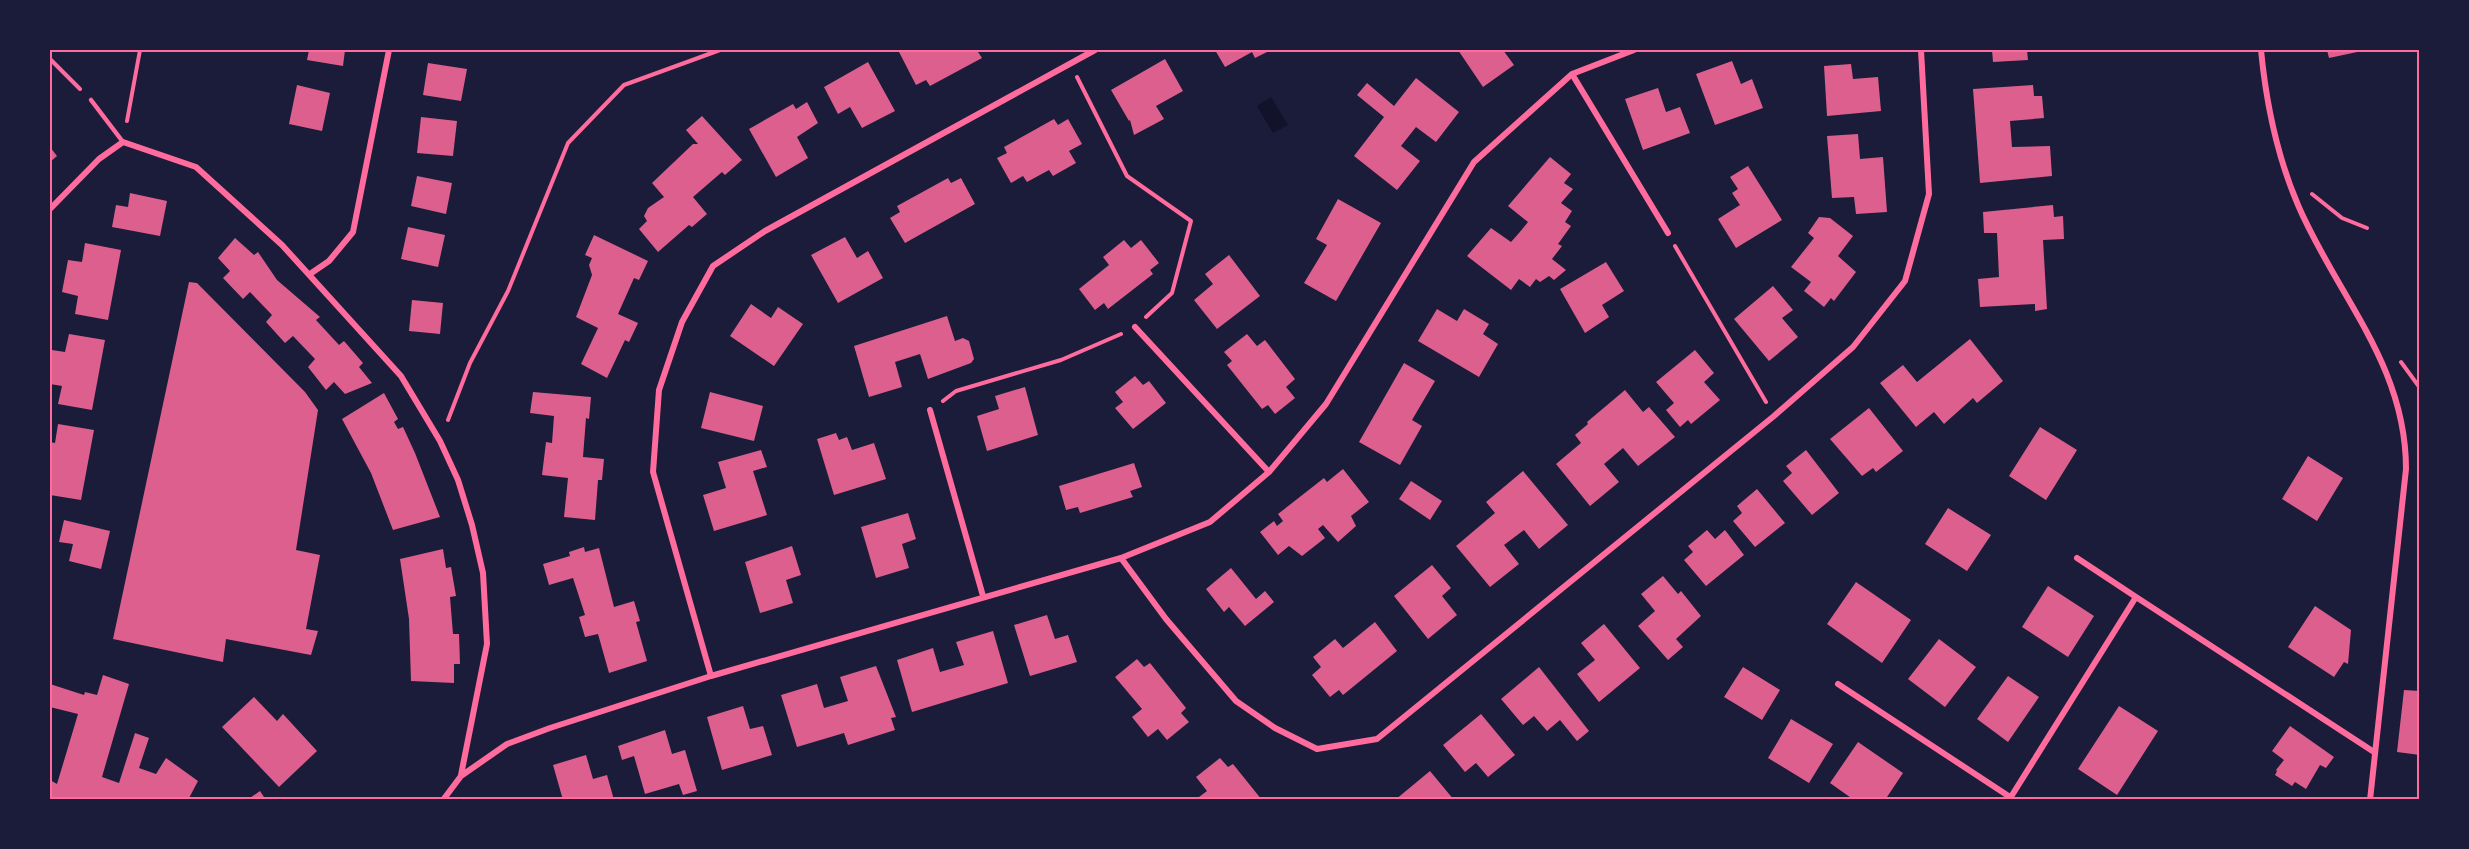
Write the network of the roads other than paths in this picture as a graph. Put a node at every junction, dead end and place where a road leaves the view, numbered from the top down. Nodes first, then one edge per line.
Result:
1 (389, 50) edge
2 (1095, 50) edge
3 (1634, 50) edge
4 (1921, 50) edge
5 (2262, 50) edge
6 (1572, 74) junction
7 (91, 100) road end
8 (123, 142) junction
9 (50, 209) edge
10 (1668, 233) road end
11 (310, 274) junction
12 (1135, 327) road end
13 (930, 410) road end
14 (1269, 472) junction
15 (1121, 558) junction
16 (2077, 558) dead end
17 (982, 597) junction
18 (2136, 597) junction
19 (711, 676) junction
20 (1838, 684) dead end
21 (2374, 752) junction
22 (461, 776) junction
23 (2009, 798) edge
24 (444, 800) edge
25 (2370, 800) edge

1 - 11 street
2 - 19 street
3 - 6 street
4 - 15 street
5 - 21 street
6 - 10 street
6 - 14 street
7 - 8 lane
8 - 9 street
8 - 11 street
11 - 22 street
12 - 14 street
13 - 17 street
14 - 15 street
15 - 17 street
16 - 18 street
17 - 19 street
18 - 21 street
18 - 23 street
19 - 22 street
20 - 23 street
21 - 25 street
22 - 24 street

